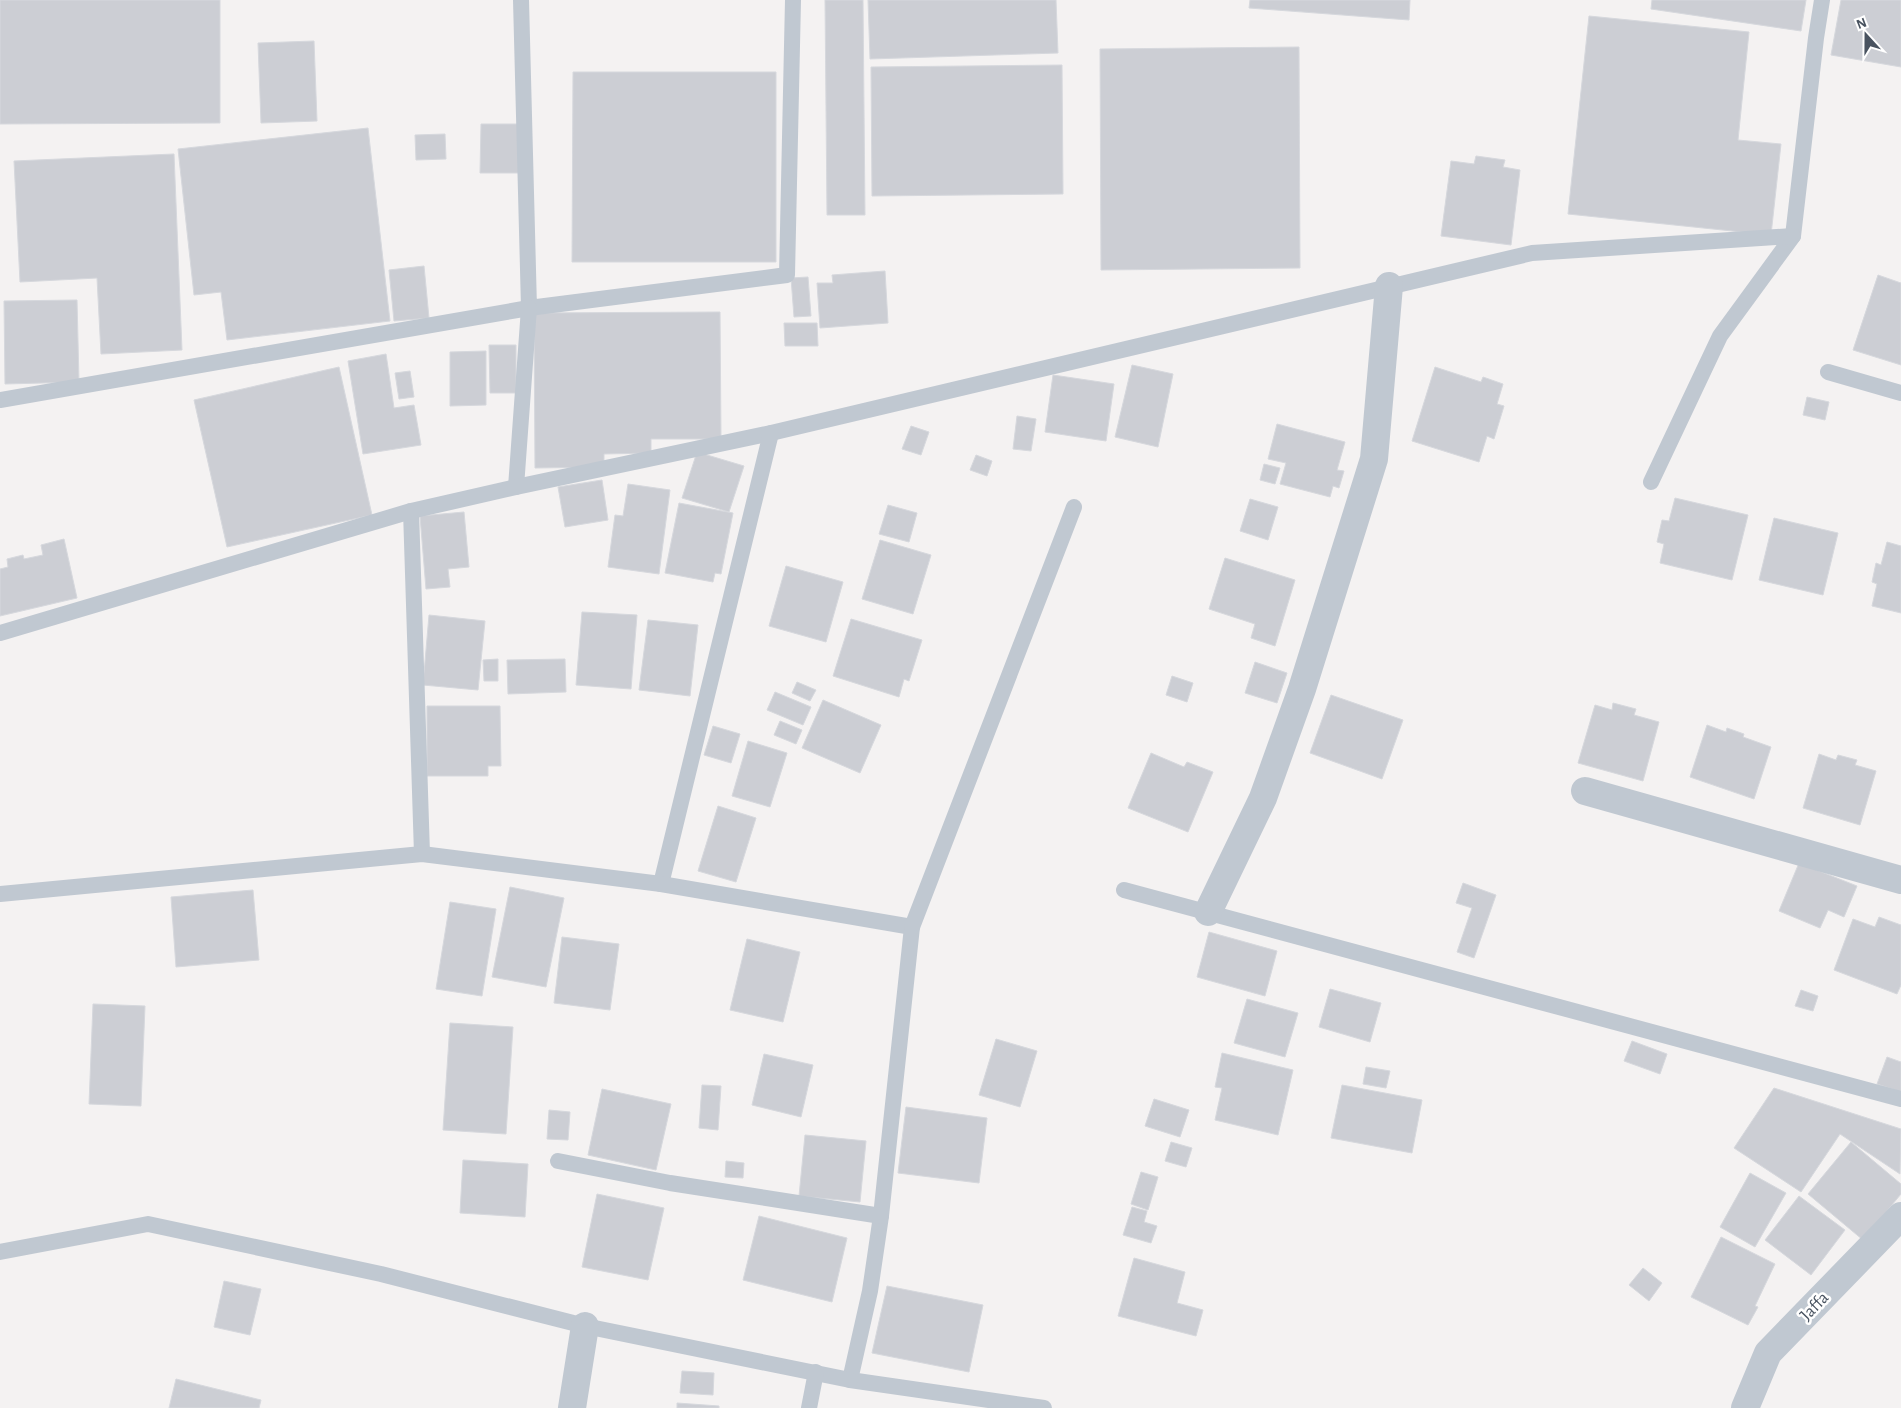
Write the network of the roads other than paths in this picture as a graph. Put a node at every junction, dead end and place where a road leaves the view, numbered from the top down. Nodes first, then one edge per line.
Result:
1 (521, 0) edge
2 (793, 0) edge
3 (1822, 0) edge
4 (1793, 236) junction
5 (1389, 286) junction
6 (529, 308) junction
7 (1828, 372) dead end
8 (1901, 393) edge
9 (0, 400) edge
10 (771, 433) junction
11 (1651, 482) dead end
12 (516, 487) junction
13 (1074, 506) dead end
14 (411, 511) junction
15 (0, 633) edge
16 (1585, 791) dead end
17 (422, 854) junction
18 (1901, 880) edge
19 (661, 884) junction
20 (1124, 890) dead end
21 (0, 894) edge
22 (1208, 912) junction
23 (912, 927) junction
24 (1901, 1099) edge
25 (558, 1161) dead end
26 (881, 1216) junction
27 (1901, 1216) edge
28 (0, 1252) edge
29 (585, 1326) junction
30 (816, 1372) junction
31 (850, 1380) junction
32 (572, 1408) edge
33 (809, 1408) edge
34 (1044, 1408) edge
35 (1745, 1408) edge

1 - 6 lane
2 - 6 lane
3 - 4 lane
4 - 5 lane
4 - 11 lane
5 - 10 lane
5 - 22 street
6 - 9 lane
6 - 12 lane
7 - 8 lane
10 - 12 lane
10 - 19 lane
12 - 14 lane
13 - 23 lane
14 - 15 lane
14 - 17 lane
16 - 18 street
17 - 19 lane
17 - 21 lane
19 - 23 lane
20 - 22 lane
22 - 24 lane
23 - 26 lane
25 - 26 lane
26 - 31 lane
27 - 35 street, Jaffa
28 - 29 lane
29 - 30 lane
29 - 32 street
30 - 31 lane
30 - 33 lane
31 - 34 lane

